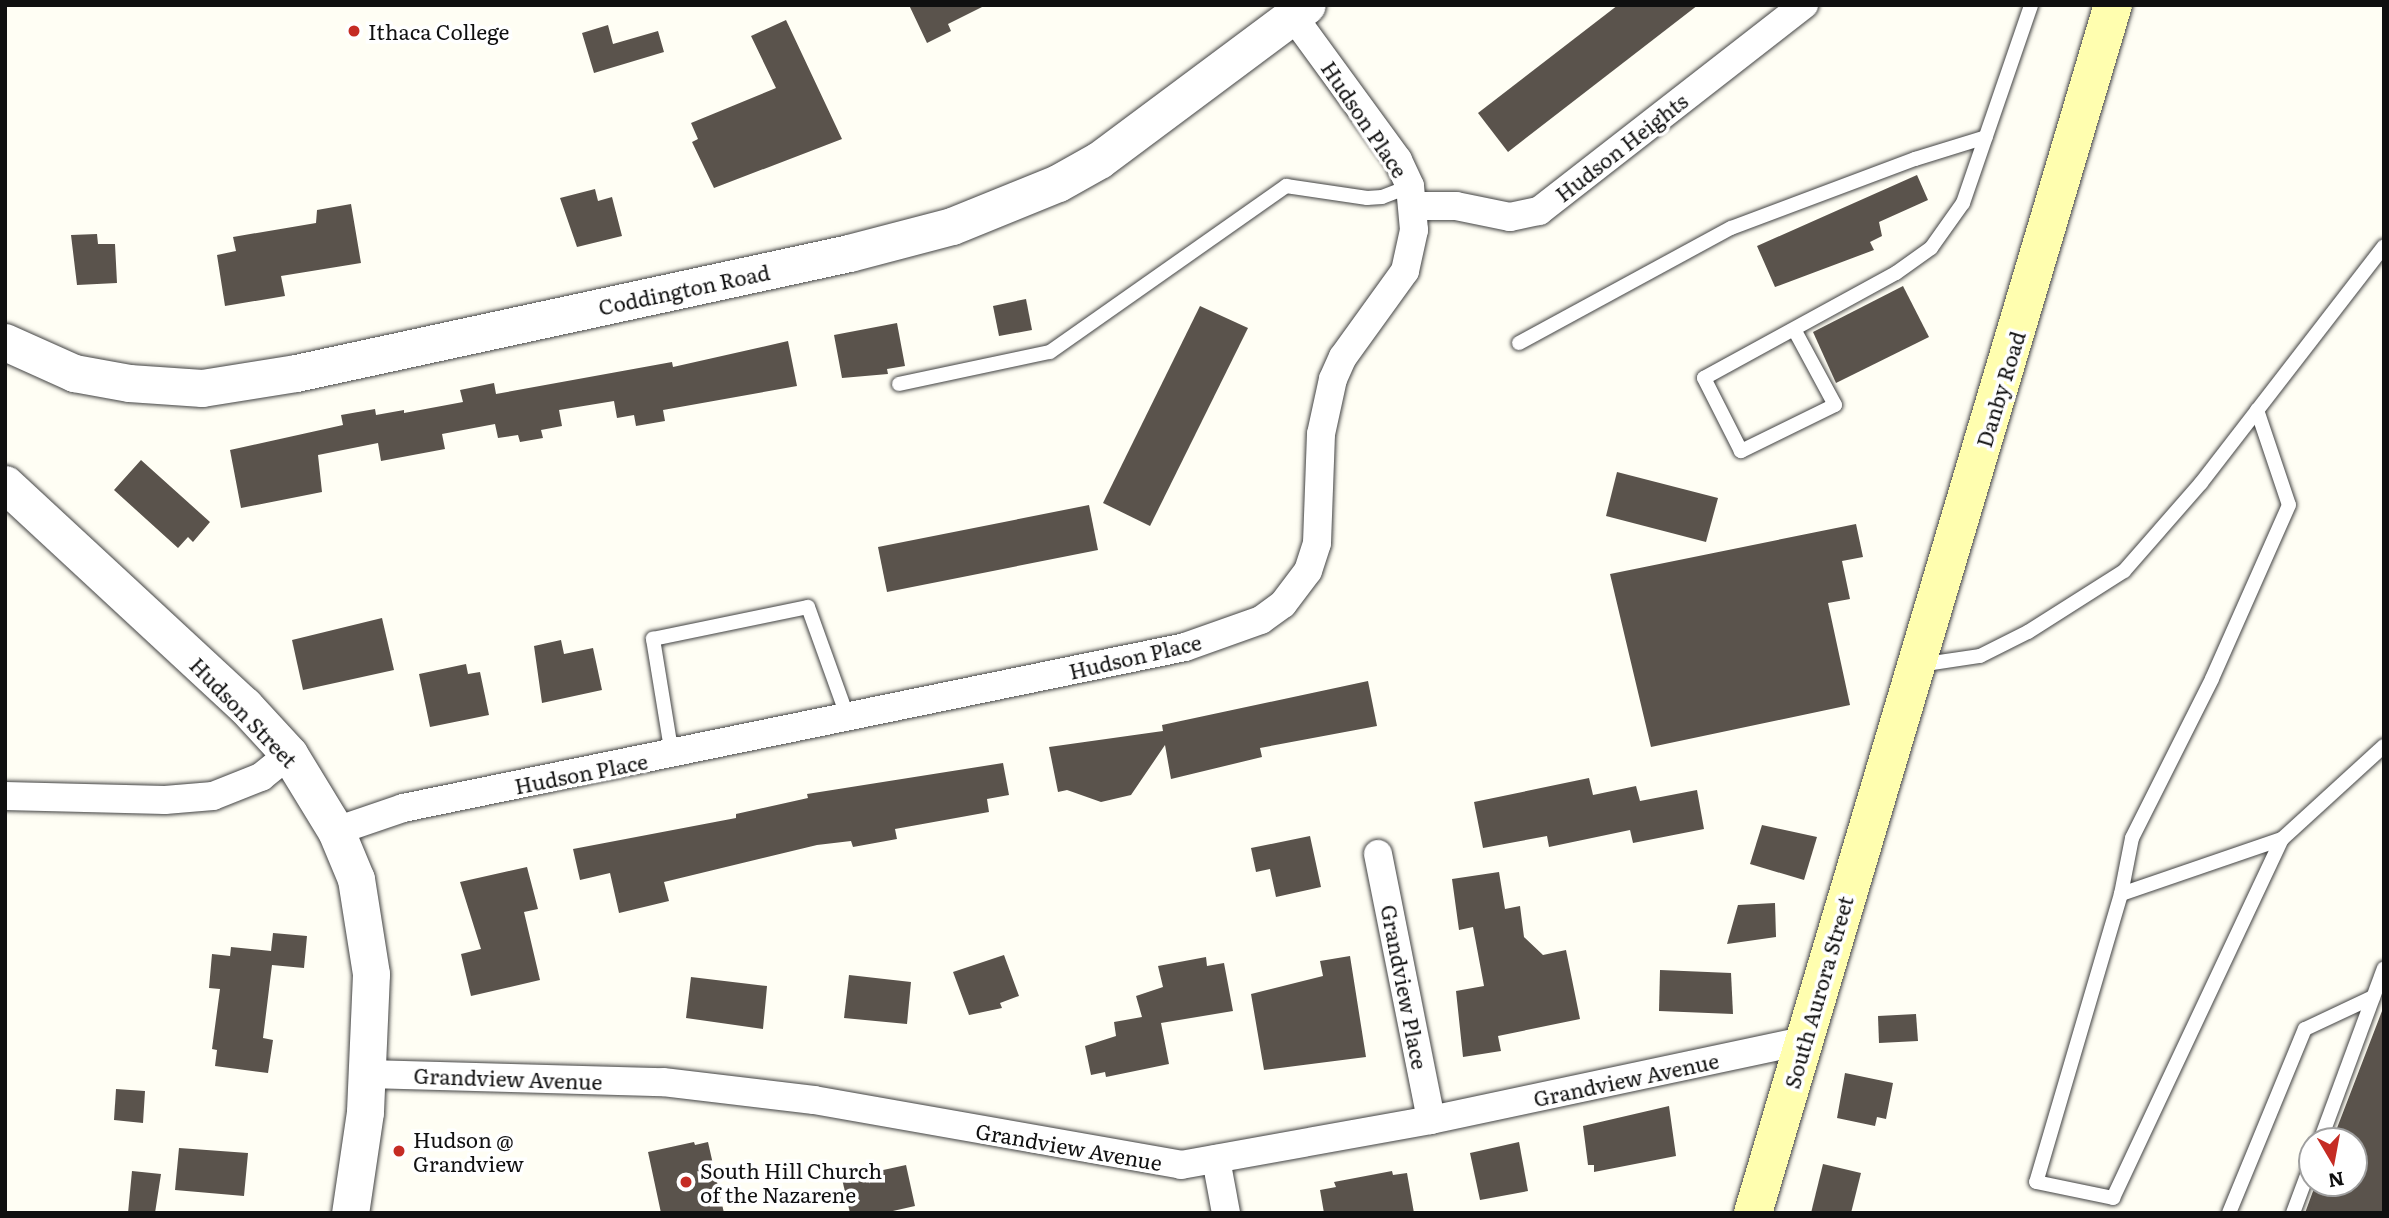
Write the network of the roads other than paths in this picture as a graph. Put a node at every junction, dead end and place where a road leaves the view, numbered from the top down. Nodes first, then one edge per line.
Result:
1 (1804, 5) edge
2 (2031, 5) edge
3 (2113, 5) edge
4 (1300, 11) edge
5 (1986, 137) junction
6 (1412, 196) junction
7 (2384, 246) edge
8 (1795, 331) junction
9 (5, 342) edge
10 (1519, 343) dead end
11 (900, 384) dead end
12 (2257, 410) junction
13 (5, 484) edge
14 (1914, 665) junction
15 (848, 718) junction
16 (2384, 746) edge
17 (289, 754) junction
18 (672, 755) junction
19 (1884, 771) joint
20 (5, 796) edge
21 (336, 831) junction
22 (2282, 839) junction
23 (1378, 854) dead end
24 (2121, 894) junction
25 (2384, 968) edge
26 (2373, 997) junction
27 (1804, 1041) junction
28 (368, 1074) junction
29 (1432, 1119) junction
30 (2325, 1127) edge
31 (1216, 1159) junction
32 (351, 1213) edge
33 (1226, 1213) edge
34 (1753, 1213) edge
35 (2229, 1213) edge

1 - 6 street, Hudson Heights
2 - 5 lane
3 - 14 main road, Danby Road
4 - 6 street, Hudson Place
4 - 9 street, Coddington Road
5 - 8 lane
5 - 10 lane
6 - 11 lane
6 - 15 street, Hudson Place
7 - 12 lane
8 - 8 lane
12 - 14 lane
12 - 24 lane
13 - 17 street, Hudson Street
14 - 19 main road, Danby Road
15 - 18 street, Hudson Place
15 - 18 lane
16 - 22 lane
17 - 20 street
17 - 21 street, Hudson Street
18 - 21 street, Hudson Place
19 - 27 main road, South Aurora Street
21 - 28 street, Hudson Street
22 - 24 lane
22 - 24 lane
23 - 29 street, Grandview Place
25 - 26 lane
26 - 30 lane
26 - 35 lane
27 - 29 street, Grandview Avenue
27 - 34 main road, South Aurora Street
28 - 31 street, Grandview Avenue
28 - 32 street, Hudson Street
29 - 31 street, Grandview Avenue
31 - 33 street

